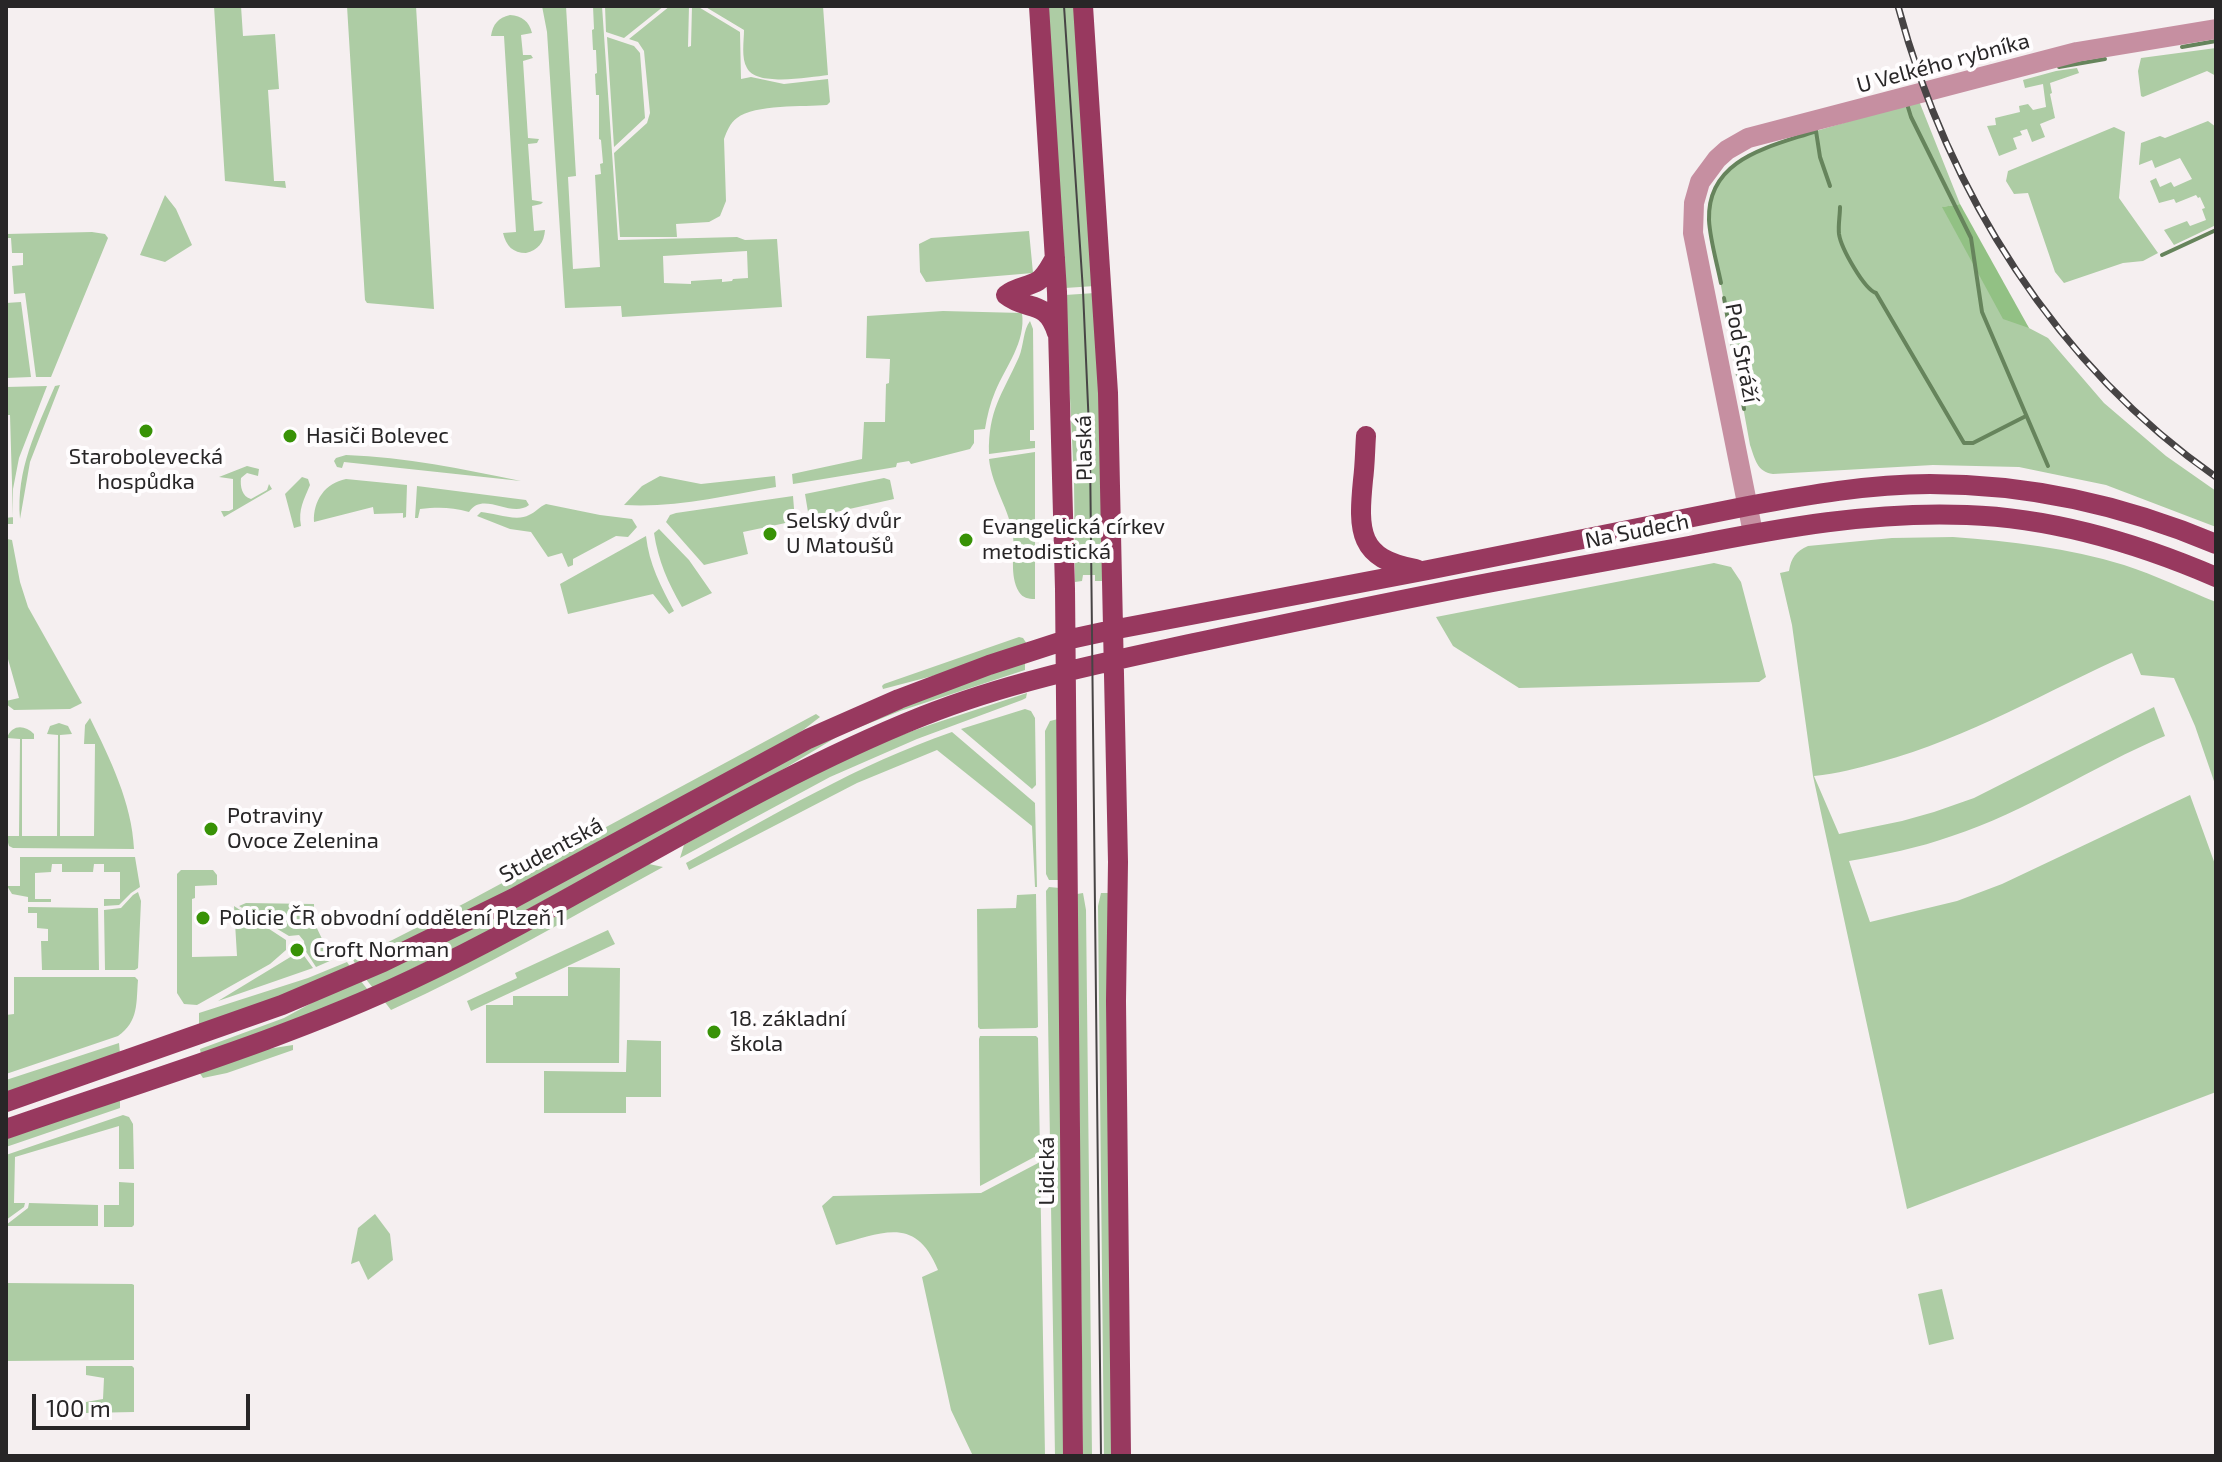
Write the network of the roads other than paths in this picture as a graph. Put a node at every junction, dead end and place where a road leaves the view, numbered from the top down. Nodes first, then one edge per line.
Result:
1 (1039, 6) edge
2 (1083, 6) edge
3 (2216, 29) edge
4 (1700, 182) joint
5 (1055, 258) junction
6 (1058, 340) junction
7 (1366, 436) dead end
8 (1748, 506) junction
9 (1753, 533) junction
10 (2216, 544) edge
11 (1428, 570) junction
12 (2216, 577) edge
13 (1112, 630) junction
14 (1066, 640) junction
15 (1113, 660) junction
16 (1065, 671) junction
17 (1068, 885) joint
18 (6, 1102) edge
19 (6, 1129) edge
20 (1073, 1456) edge
21 (1121, 1456) edge

1 - 5 main road, Plaská
2 - 13 main road, Plaská
3 - 4 street, U Velkého rybníka
4 - 8 street, Pod Stráží
5 - 6 main road, Plaská
5 - 6 main road
6 - 14 main road, Plaská
7 - 11 main road
8 - 9 street, Pod Stráží
8 - 10 main road, Na Sudech
8 - 11 main road, Na Sudech
9 - 12 main road, Na Sudech
9 - 15 main road, Na Sudech
11 - 13 main road, Na Sudech
13 - 14 main road, Studentská
13 - 15 main road, Plaská
14 - 16 main road, Plaská
14 - 18 main road, Studentská
15 - 16 main road, Na Sudech
15 - 21 main road, Plaská
16 - 17 main road, Plaská
16 - 19 main road
17 - 20 main road, Lidická

